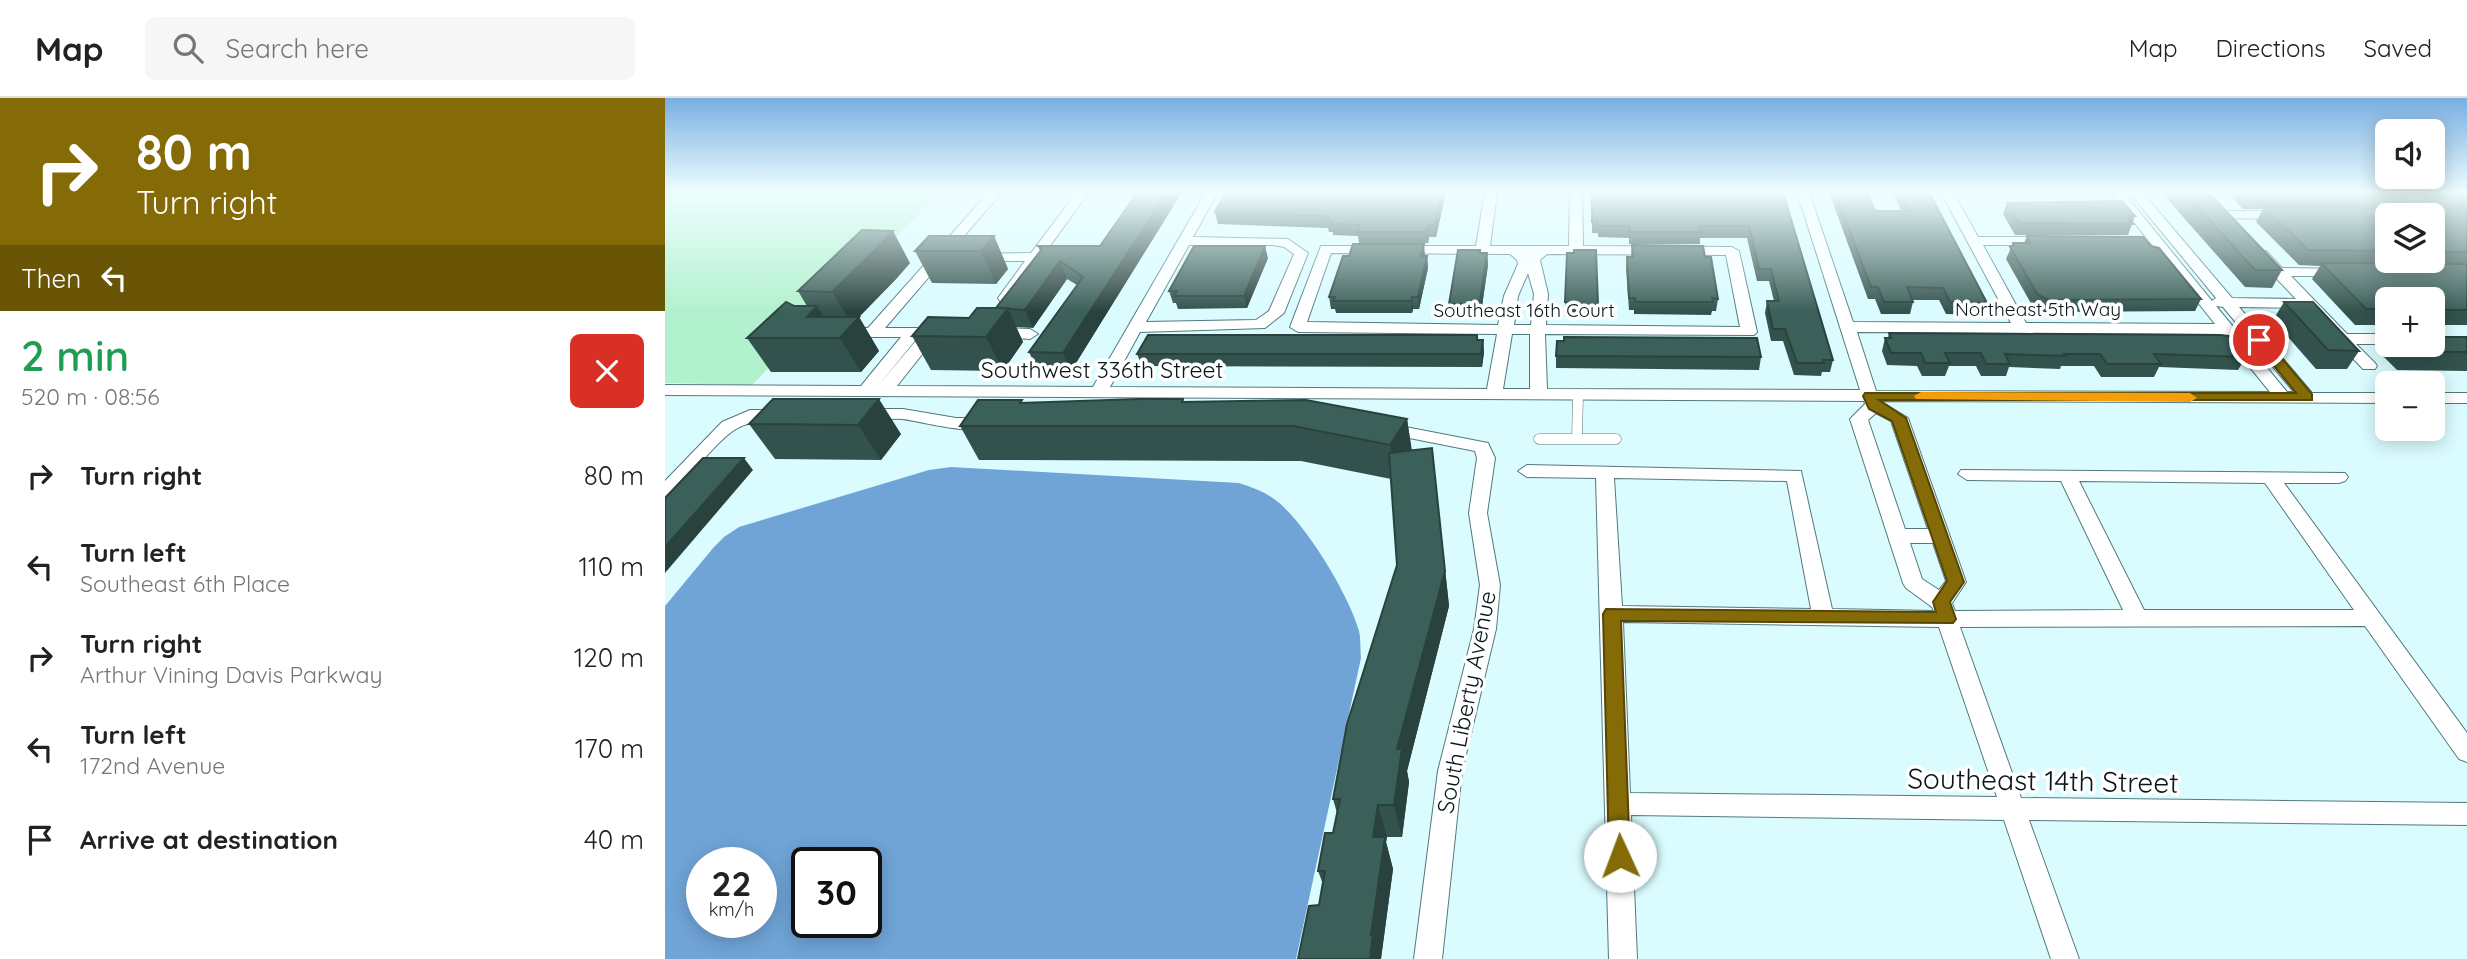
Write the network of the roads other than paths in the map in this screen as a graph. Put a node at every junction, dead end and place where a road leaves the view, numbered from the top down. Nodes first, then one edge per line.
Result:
1 (969, 232) edge
2 (1053, 232) edge
3 (1189, 232) edge
4 (1485, 232) edge
5 (1576, 232) edge
6 (1816, 232) edge
7 (1969, 232) edge
8 (2143, 232) edge
9 (2169, 232) edge
10 (2241, 232) edge
11 (1184, 241) junction
12 (1974, 241) junction
13 (2065, 242) edge
14 (1482, 250) junction
15 (1515, 251) junction
16 (1544, 251) junction
17 (1576, 251) junction
18 (953, 257) junction
19 (1035, 257) junction
20 (2279, 272) junction
21 (2360, 272) edge
22 (1514, 284) junction
23 (1539, 286) junction
24 (2205, 302) junction
25 (2227, 302) junction
26 (2309, 304) junction
27 (987, 322) joint
28 (1135, 327) junction
29 (1847, 327) junction
30 (2021, 328) junction
31 (2228, 329) junction
32 (1506, 330) junction
33 (1538, 330) junction
34 (826, 332) edge
35 (872, 333) junction
36 (913, 333) junction
37 (931, 333) junction
38 (955, 333) edge
39 (1030, 334) dead end
40 (2343, 339) junction
41 (2375, 339) edge
42 (2369, 366) dead end
43 (665, 390) edge
44 (866, 390) junction
45 (885, 390) junction
46 (979, 391) junction
47 (1099, 391) junction
48 (1494, 394) junction
49 (1539, 394) junction
50 (1578, 394) junction
51 (2307, 397) junction
52 (2283, 398) junction
53 (2375, 398) edge
54 (2445, 398) edge
55 (2467, 398) edge
56 (1872, 401) junction
57 (847, 414) edge
58 (806, 415) edge
59 (1000, 421) edge
60 (956, 423) junction
61 (1363, 424) edge
62 (1539, 439) dead end
63 (1577, 439) junction
64 (1616, 439) dead end
65 (1527, 471) dead end
66 (1605, 472) junction
67 (1967, 474) dead end
68 (2067, 475) junction
69 (2270, 477) junction
70 (2339, 477) dead end
71 (665, 492) edge
72 (1897, 536) junction
73 (1940, 536) junction
74 (1944, 610) junction
75 (1612, 614) junction
76 (1823, 615) junction
77 (2137, 617) junction
78 (2371, 618) junction
79 (2467, 752) edge
80 (1618, 804) junction
81 (2013, 810) junction
82 (2467, 814) edge
83 (1428, 959) edge
84 (1623, 959) edge
85 (2065, 959) edge

1 - 18 street
2 - 19 street
3 - 11 street
4 - 14 street
5 - 17 street
6 - 29 street
7 - 12 street
8 - 24 street
9 - 25 street
10 - 20 street
11 - 28 street
11 - 28 street
12 - 13 street
12 - 30 street
14 - 15 street
14 - 32 street, Southeast 16th Court
15 - 16 street
15 - 22 street
16 - 17 street
16 - 23 street
17 - 33 street, Southeast 16th Court
18 - 19 street
18 - 35 street
19 - 27 street
20 - 21 street
20 - 26 street
22 - 23 street
22 - 32 street
23 - 33 street
24 - 25 street
24 - 31 street
25 - 26 street
25 - 51 street
26 - 40 street
27 - 39 street
28 - 47 street
29 - 30 street, Northeast 5th Way
29 - 56 street
30 - 31 street, Northeast 5th Way
31 - 52 street
32 - 33 street, Southeast 16th Court
32 - 48 street
33 - 49 street
34 - 35 street
35 - 36 street
36 - 37 street
36 - 44 street
37 - 38 street
37 - 45 street
40 - 41 street
40 - 42 street
43 - 44 street, Southwest 336th Street
44 - 45 street, Southwest 336th Street
45 - 46 street, Southwest 336th Street
46 - 47 street, Southwest 336th Street
46 - 60 street
47 - 48 street, Southwest 336th Street
48 - 49 street, Southwest 336th Street
49 - 50 street
50 - 56 street
50 - 63 lane
51 - 52 street
51 - 53 street
52 - 56 street
54 - 55 street
56 - 72 street
56 - 73 street
57 - 60 street
58 - 71 street
59 - 60 street
61 - 83 street, South Liberty Avenue
62 - 63 lane
63 - 64 lane
65 - 66 street
66 - 75 street
66 - 76 street
67 - 68 street
68 - 69 street
68 - 77 street
69 - 70 street
69 - 78 street
72 - 73 street
72 - 74 street
73 - 74 street
74 - 76 street
74 - 77 street
74 - 81 street
75 - 76 street
75 - 80 street
77 - 78 street
78 - 79 street
80 - 81 street, Southeast 14th Street
80 - 84 street
81 - 82 street, Southeast 14th Street
81 - 85 street

